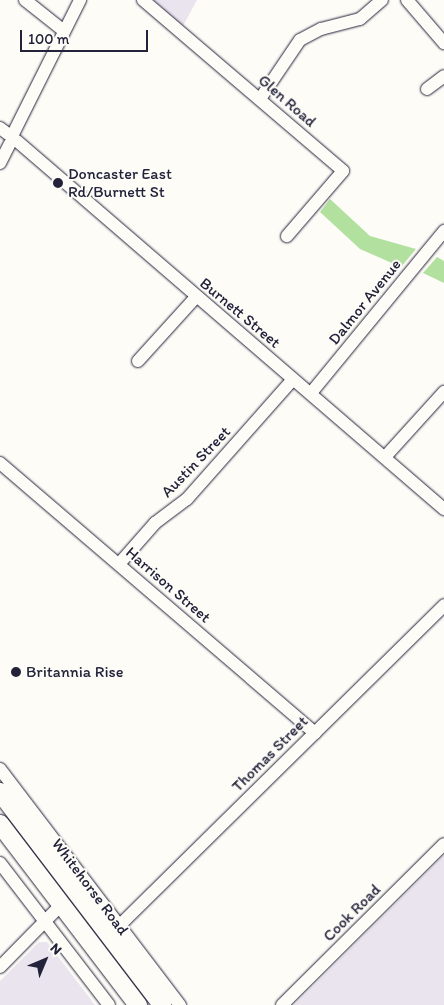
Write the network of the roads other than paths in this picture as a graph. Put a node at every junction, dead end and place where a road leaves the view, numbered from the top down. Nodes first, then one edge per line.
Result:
1 (25, 0) edge
2 (80, 0) edge
3 (143, 0) edge
4 (382, 0) edge
5 (407, 0) edge
6 (64, 31) junction
7 (444, 43) edge
8 (444, 76) edge
9 (428, 89) dead end
10 (260, 99) junction
11 (10, 136) edge
12 (0, 163) edge
13 (444, 231) edge
14 (287, 236) dead end
15 (196, 297) junction
16 (138, 361) dead end
17 (293, 379) junction
18 (444, 392) edge
19 (311, 393) junction
20 (385, 458) junction
21 (0, 463) edge
22 (444, 509) edge
23 (119, 564) junction
24 (444, 605) edge
25 (315, 732) junction
26 (0, 769) edge
27 (0, 792) edge
28 (0, 824) edge
29 (444, 844) edge
30 (0, 864) edge
31 (62, 904) junction
32 (45, 922) junction
33 (120, 926) junction
34 (0, 967) edge
35 (109, 1005) edge
36 (138, 1005) edge
37 (162, 1005) edge
38 (180, 1005) edge
39 (282, 1005) edge

1 - 6 street
2 - 6 street
3 - 10 street, Glen Road
4 - 10 street
5 - 7 street
6 - 11 street
8 - 9 street
10 - 14 street, Glen Road
11 - 12 street
11 - 15 street, Burnett Street
13 - 19 street, Dalmor Avenue
15 - 16 street
15 - 17 street, Burnett Street
17 - 19 street, Burnett Street
17 - 23 street, Austin Street
18 - 20 street
19 - 20 street, Burnett Street
20 - 22 street, Burnett Street
21 - 23 street, Harrison Street
23 - 25 street, Harrison Street
24 - 25 street, Thomas Street
25 - 33 street, Thomas Street
26 - 33 street, Whitehorse Road
27 - 37 highway, Whitehorse Road
28 - 31 highway, Whitehorse Road
29 - 39 street, Cook Road
30 - 32 street
31 - 32 street
31 - 36 highway, Whitehorse Road
32 - 34 street
32 - 35 street
33 - 38 street, Whitehorse Road

